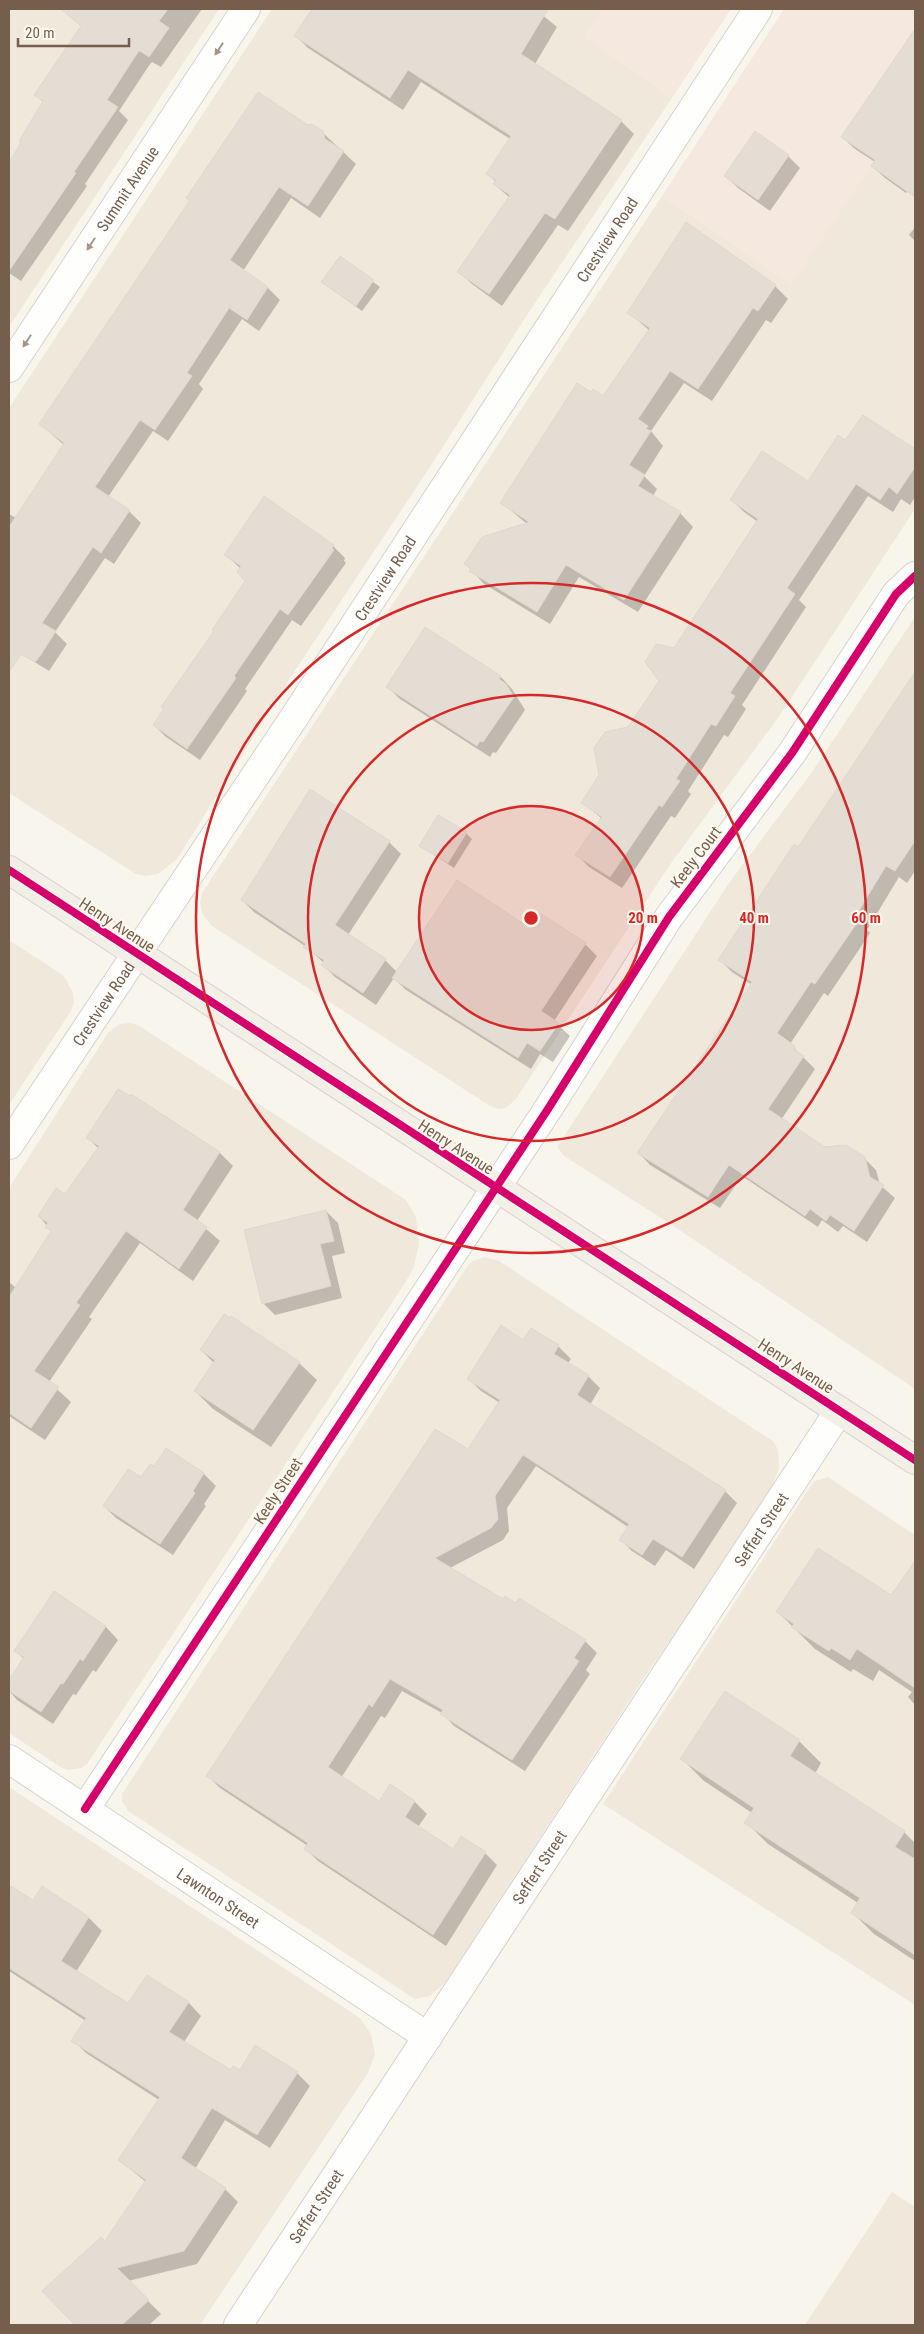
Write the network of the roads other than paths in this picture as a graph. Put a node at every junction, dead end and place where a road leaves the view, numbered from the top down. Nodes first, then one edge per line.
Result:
1 (246, 9) edge
2 (758, 9) edge
3 (9, 368) edge
4 (915, 576) edge
5 (9, 870) edge
6 (136, 953) junction
7 (9, 1145) edge
8 (495, 1188) junction
9 (840, 1411) junction
10 (915, 1460) edge
11 (9, 1759) edge
12 (85, 1809) junction
13 (428, 2037) junction
14 (238, 2325) edge

1 -> 3 street, Summit Avenue
2 - 6 street, Crestview Road
4 - 8 street, Keely Court
5 - 6 main road, Henry Avenue
6 - 7 street, Crestview Road
6 - 8 main road, Henry Avenue
8 - 9 main road, Henry Avenue
8 - 12 street, Keely Street
9 - 10 main road, Henry Avenue
9 - 13 street, Seffert Street
11 - 12 street, Lawnton Street
12 - 13 street, Lawnton Street
13 - 14 street, Seffert Street

